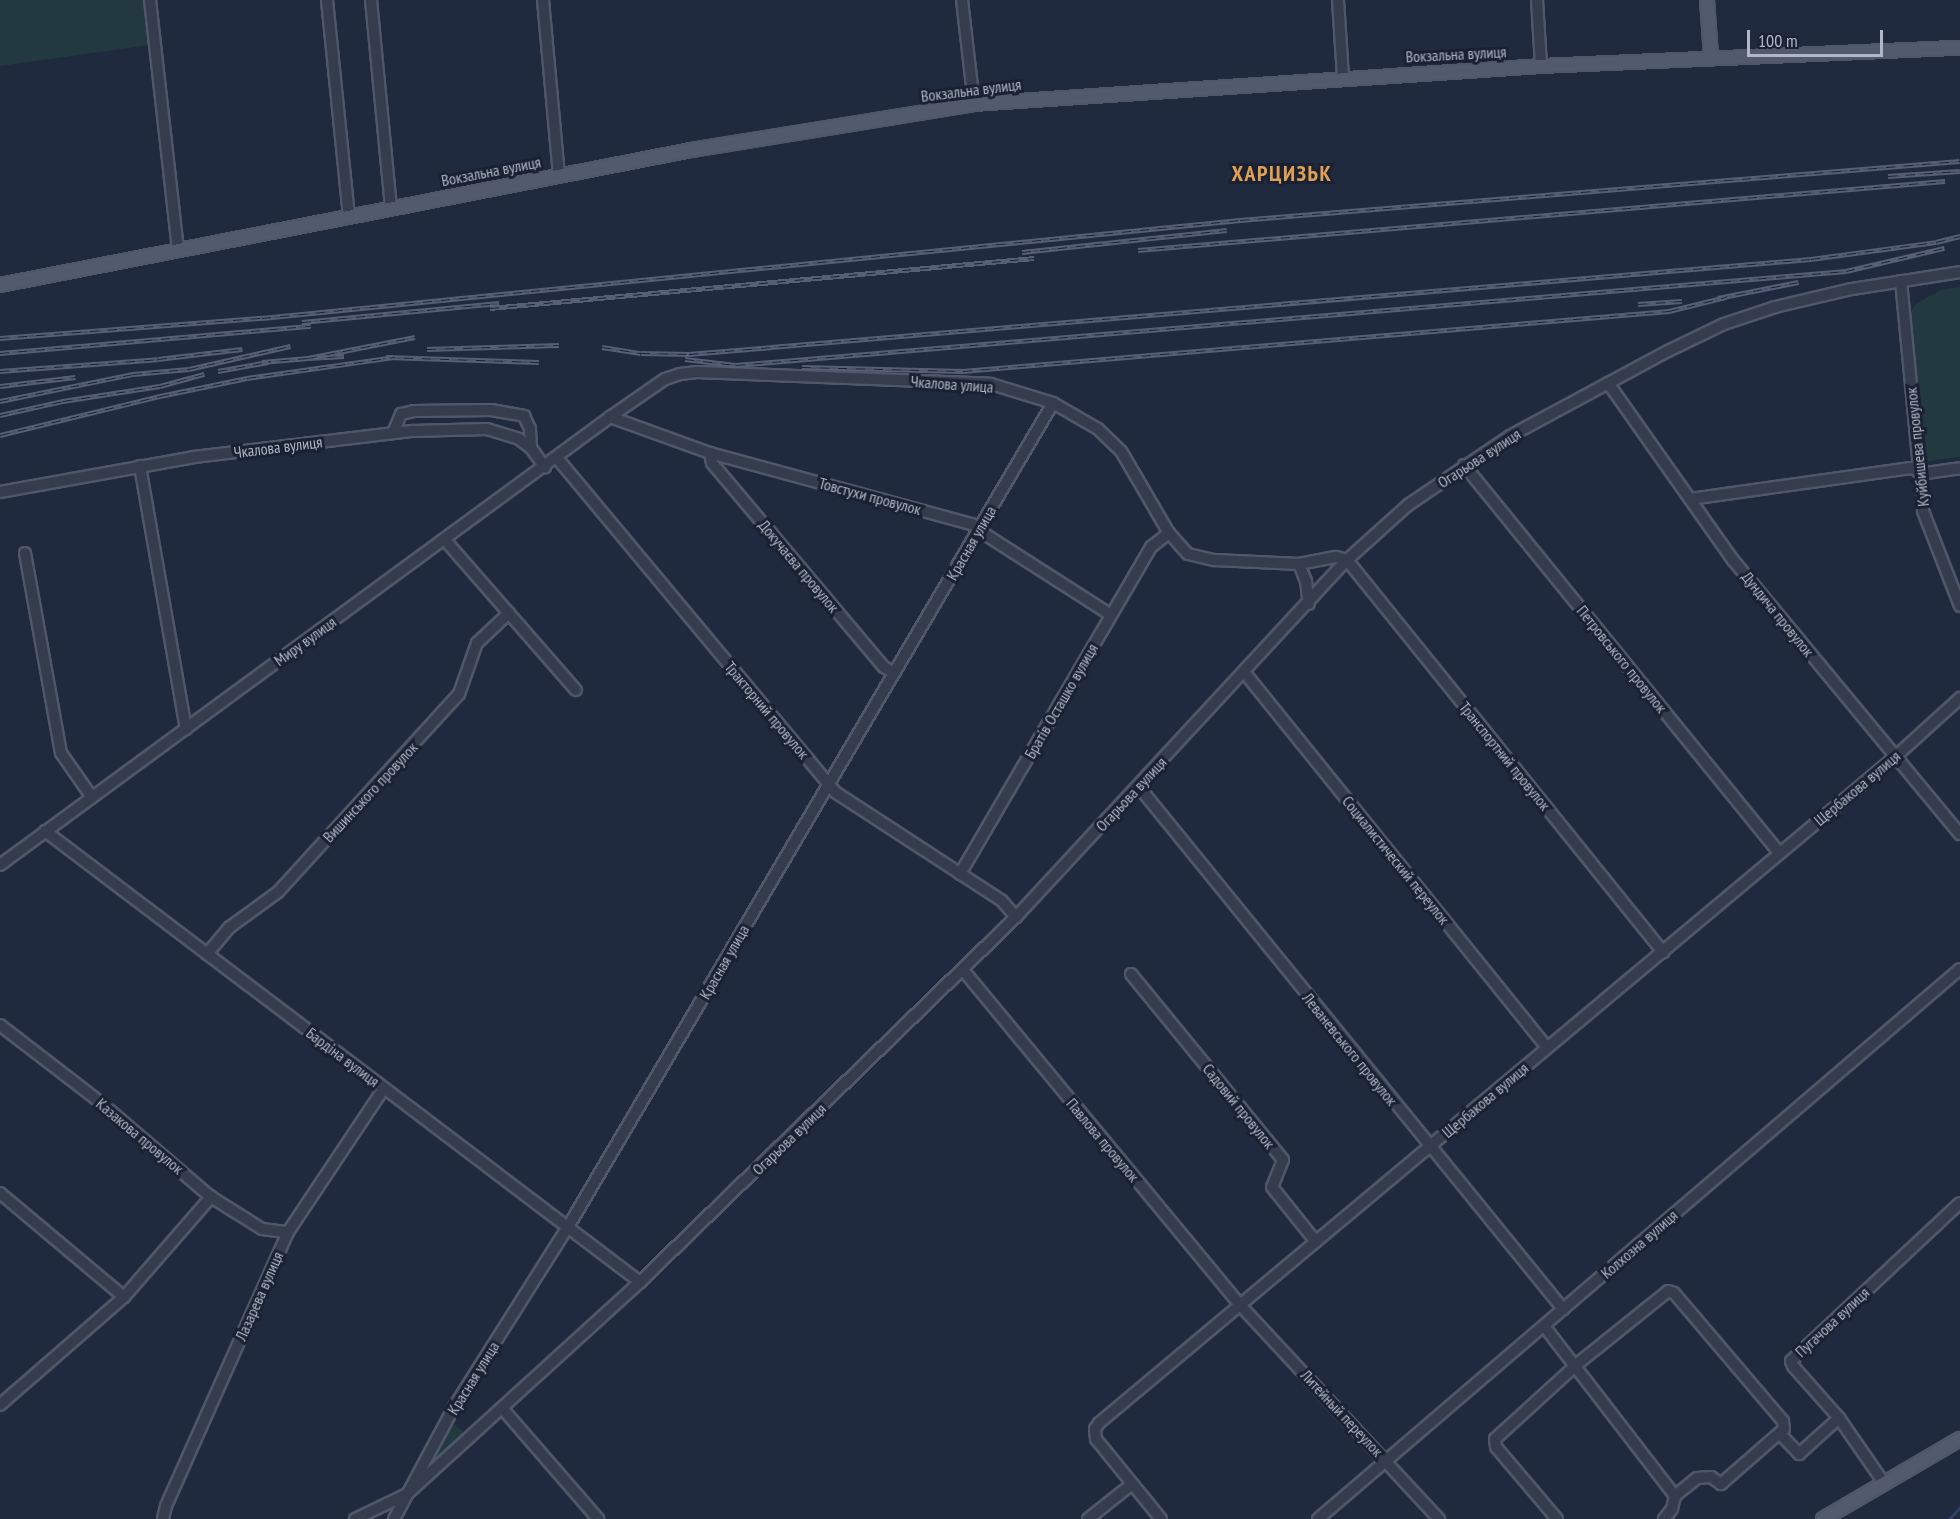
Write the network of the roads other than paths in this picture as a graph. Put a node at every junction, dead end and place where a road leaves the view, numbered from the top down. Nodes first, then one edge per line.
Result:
1 (150, 0) edge
2 (327, 0) edge
3 (371, 0) edge
4 (543, 0) edge
5 (962, 0) edge
6 (1338, 0) edge
7 (1537, 0) edge
8 (1707, 0) edge
9 (1960, 48) edge
10 (1711, 57) junction
11 (1540, 66) junction
12 (1343, 77) junction
13 (974, 104) junction
14 (559, 175) junction
15 (392, 207) junction
16 (350, 215) junction
17 (178, 250) junction
18 (1960, 272) edge
19 (1900, 281) junction
20 (0, 285) edge
21 (1608, 383) junction
22 (1053, 403) junction
23 (610, 417) junction
24 (393, 433) junction
25 (531, 448) junction
26 (710, 453) junction
27 (557, 458) junction
28 (1464, 465) junction
29 (140, 466) junction
30 (544, 467) junction
31 (1960, 468) edge
32 (1917, 471) junction
33 (0, 492) edge
34 (1690, 499) junction
35 (979, 529) junction
36 (1169, 533) junction
37 (445, 540) junction
38 (25, 553) dead end
39 (1347, 560) junction
40 (1299, 564) junction
41 (1309, 604) junction
42 (1960, 606) edge
43 (509, 613) junction
44 (1111, 615) junction
45 (894, 672) junction
46 (1244, 672) junction
47 (576, 690) dead end
48 (1960, 698) edge
49 (186, 729) junction
50 (1895, 757) junction
51 (829, 784) junction
52 (1139, 787) junction
53 (92, 796) junction
54 (45, 831) junction
55 (1960, 834) edge
56 (1779, 853) junction
57 (0, 865) edge
58 (960, 874) junction
59 (1016, 917) junction
60 (1663, 952) junction
61 (207, 954) junction
62 (1960, 969) edge
63 (963, 970) junction
64 (1131, 974) dead end
65 (0, 1025) edge
66 (1547, 1047) junction
67 (384, 1088) junction
68 (1430, 1147) junction
69 (0, 1193) edge
70 (211, 1197) junction
71 (1960, 1203) edge
72 (568, 1227) junction
73 (288, 1232) junction
74 (1316, 1242) junction
75 (640, 1282) junction
76 (124, 1297) junction
77 (1242, 1308) junction
78 (1563, 1309) junction
79 (1544, 1326) junction
80 (1576, 1365) junction
81 (0, 1405) edge
82 (502, 1408) junction
83 (1839, 1418) junction
84 (1780, 1434) junction
85 (1960, 1439) edge
86 (1386, 1461) junction
87 (1884, 1483) junction
88 (1132, 1484) junction
89 (407, 1494) junction
90 (1675, 1496) junction
91 (163, 1519) edge
92 (355, 1519) edge
93 (394, 1519) edge
94 (598, 1519) edge
95 (1088, 1519) edge
96 (1161, 1519) edge
97 (1318, 1519) edge
98 (1438, 1519) edge
99 (1557, 1519) edge
100 (1664, 1519) edge
101 (1823, 1519) edge

1 - 17 street
2 - 16 street
3 - 15 street
4 - 14 street
5 - 13 street
6 - 12 street
7 - 11 street
8 - 10 main road
9 - 10 main road, Вокзальна вулиця
10 - 11 main road, Вокзальна вулиця
11 - 12 main road, Вокзальна вулиця
12 - 13 main road, Вокзальна вулиця
13 - 14 main road, Вокзальна вулиця
14 - 15 main road, Вокзальна вулиця
15 - 16 main road, Вокзальна вулиця
16 - 17 main road, Вокзальна вулиця
17 - 20 main road, Вокзальна вулиця
18 - 19 street, Огарьова вулиця
19 - 21 street, Огарьова вулиця
19 - 32 street, Куйбишева провулок
21 - 28 street, Огарьова вулиця
21 - 34 street, Дундича провулок
22 - 23 street, Чкалова улица
22 - 35 street, Красная улица
22 - 36 street, Чкалова улица
23 - 26 street, Товстухи провулок
23 - 27 street, Миру вулиця
24 - 25 street, Чкалова вулиця
24 - 25 street
24 - 29 street, Чкалова вулиця
25 - 30 street, Чкалова вулиця
26 - 35 street, Товстухи провулок
26 - 45 street, Докучаєва провулок
27 - 30 street, Миру вулиця
27 - 51 street, Тракторний провулок
28 - 39 street, Огарьова вулиця
28 - 56 street, Петровського провулок
29 - 33 street, Чкалова вулиця
29 - 49 street
30 - 37 street, Миру вулиця
31 - 32 street
32 - 34 street
32 - 42 street, Куйбишева провулок
34 - 50 street, Дундича провулок
35 - 44 street, Товстухи провулок
35 - 45 street, Красная улица
36 - 40 street, Чкалова улица
36 - 44 street, Братів Осташко вулиця
37 - 43 street
37 - 49 street, Миру вулиця
38 - 53 street
39 - 40 street, Чкалова улица
39 - 41 street, Огарьова вулиця
39 - 60 street, Транспортний провулок
40 - 41 street
41 - 46 street, Огарьова вулиця
43 - 47 street
43 - 61 street, Вишинського провулок
44 - 58 street, Братів Осташко вулиця
45 - 51 street, Красная улица
46 - 52 street, Огарьова вулиця
46 - 66 street, Социалистический переулок
48 - 50 street, Щербакова вулиця
49 - 53 street, Миру вулиця
50 - 55 street, Дундича провулок
50 - 56 street, Щербакова вулиця
51 - 58 street, Тракторний провулок
51 - 72 street, Красная улица
52 - 59 street, Огарьова вулиця
52 - 68 street, Леваневського провулок
53 - 54 street, Миру вулиця
54 - 57 street, Миру вулиця
54 - 61 street, Бардіна вулиця
56 - 60 street, Щербакова вулиця
58 - 59 street, Тракторний провулок
59 - 63 street, Огарьова вулиця
60 - 66 street, Щербакова вулиця
61 - 67 street, Бардіна вулиця
62 - 78 street, Колхозна вулиця
63 - 75 street, Огарьова вулиця
63 - 77 street, Павлова провулок
64 - 74 street, Садовий провулок
65 - 70 street, Казакова провулок
66 - 68 street, Щербакова вулиця
67 - 72 street, Бардіна вулиця
67 - 73 street, Лазарева вулиця
68 - 74 street, Щербакова вулиця
68 - 78 street, Леваневського провулок
69 - 76 street
70 - 73 street, Казакова провулок
70 - 76 street
71 - 83 street, Пугачова вулиця
72 - 75 street, Бардіна вулиця
72 - 89 street, Красная улица
73 - 91 street, Лазарева вулиця
74 - 77 street, Щербакова вулиця
75 - 82 street, Огарьова вулиця
76 - 81 street
77 - 86 street, Литейный переулок
77 - 88 street, Щербакова вулиця
78 - 79 street, Колхозна вулиця
79 - 80 street
79 - 86 street, Колхозна вулиця
80 - 84 street
80 - 90 street
80 - 99 street
82 - 89 street, Огарьова вулиця
82 - 94 street
83 - 84 street
83 - 87 street, Пугачова вулиця
84 - 90 street
85 - 87 main road
86 - 97 street, Колхозна вулиця
86 - 98 street, Литейный переулок
87 - 101 main road
88 - 95 street
88 - 96 street, Щербакова вулиця
89 - 92 street
89 - 93 street, Красная улица
90 - 100 street

